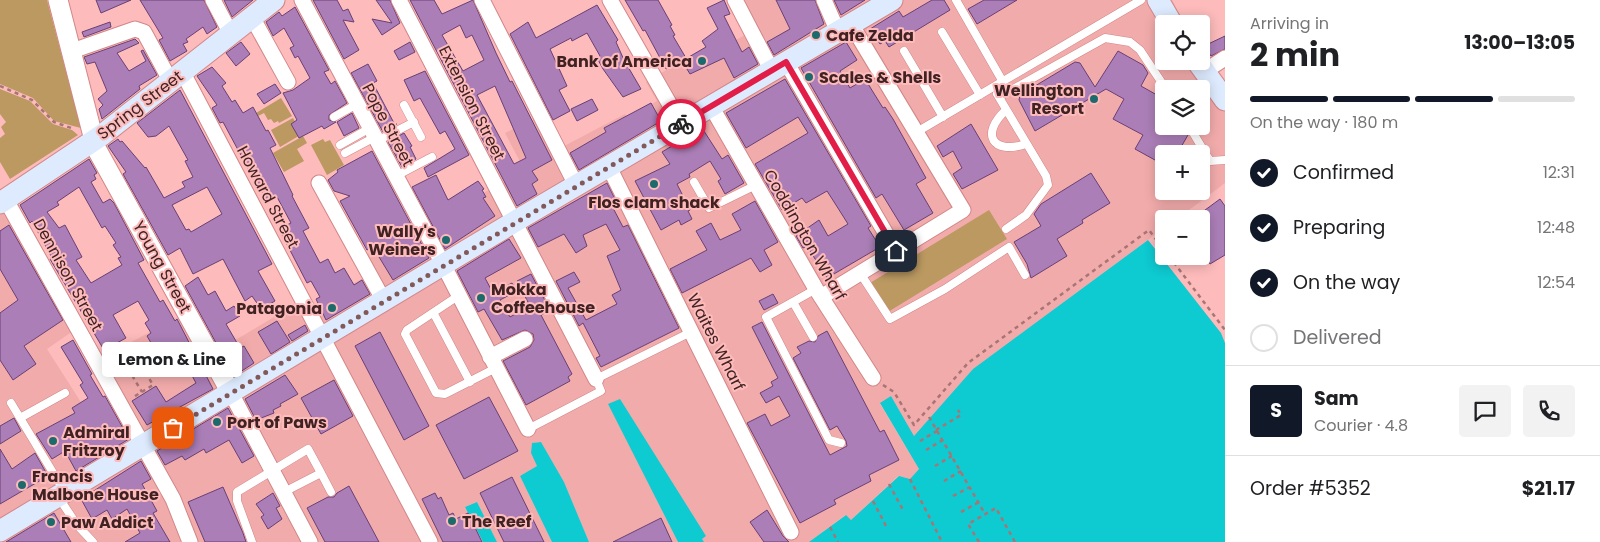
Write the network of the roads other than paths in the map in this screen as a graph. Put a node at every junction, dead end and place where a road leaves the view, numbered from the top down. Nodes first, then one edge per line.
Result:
1 (58, 0) edge
2 (212, 0) edge
3 (274, 0) edge
4 (302, 0) edge
5 (399, 0) edge
6 (482, 0) edge
7 (610, 0) edge
8 (735, 0) edge
9 (824, 0) edge
10 (956, 0) edge
11 (1141, 0) edge
12 (1158, 0) edge
13 (883, 2) edge
14 (1167, 15) edge
15 (252, 17) junction
16 (845, 28) junction
17 (942, 32) dead end
18 (231, 34) junction
19 (72, 51) junction
20 (904, 51) dead end
21 (1225, 58) edge
22 (1210, 63) edge
23 (779, 66) junction
24 (1204, 70) edge
25 (177, 77) junction
26 (1160, 80) edge
27 (288, 82) dead end
28 (1003, 82) junction
29 (993, 88) junction
30 (980, 95) junction
31 (999, 98) junction
32 (1225, 100) edge
33 (358, 104) junction
34 (404, 105) dead end
35 (711, 106) junction
36 (1006, 110) junction
37 (943, 116) junction
38 (334, 117) dead end
39 (414, 122) junction
40 (681, 124) junction
41 (915, 133) junction
42 (374, 135) junction
43 (1194, 135) edge
44 (85, 136) junction
45 (422, 137) dead end
46 (1026, 144) junction
47 (340, 145) dead end
48 (345, 153) dead end
49 (432, 157) dead end
50 (1225, 160) edge
51 (609, 167) junction
52 (396, 176) junction
53 (694, 182) dead end
54 (319, 183) dead end
55 (576, 185) junction
56 (756, 185) junction
57 (3, 201) edge
58 (514, 222) junction
59 (1006, 229) dead end
60 (896, 251) junction
61 (444, 266) junction
62 (860, 273) junction
63 (1024, 275) dead end
64 (818, 293) junction
65 (458, 296) junction
66 (384, 301) junction
67 (793, 302) junction
68 (434, 314) junction
69 (691, 332) junction
70 (812, 336) dead end
71 (323, 337) junction
72 (525, 339) dead end
73 (493, 362) junction
74 (873, 378) road end
75 (596, 379) junction
76 (470, 382) junction
77 (65, 393) dead end
78 (231, 393) junction
79 (11, 403) dead end
80 (20, 418) junction
81 (528, 430) joint
82 (841, 443) dead end
83 (144, 446) junction
84 (272, 471) junction
85 (321, 473) junction
86 (284, 492) junction
87 (331, 492) dead end
88 (61, 495) junction
89 (0, 531) edge
90 (791, 532) dead end
91 (93, 542) edge
92 (190, 542) edge
93 (252, 542) edge
94 (310, 542) edge
95 (430, 542) edge

1 - 19 street, Young Street
2 - 18 street
3 - 15 main road, Spring Street
4 - 33 street, Pope Street
5 - 58 street, Extension Street
6 - 55 street
7 - 40 street
8 - 23 street
9 - 16 street
10 - 28 lane
11 - 28 lane
12 - 14 main road
13 - 16 main road
15 - 18 main road, Spring Street
15 - 27 street
16 - 23 main road
16 - 41 street
17 - 30 lane
18 - 25 main road, Spring Street
19 - 25 street, Howard Street
19 - 44 street, Young Street
20 - 37 lane
21 - 22 street
23 - 35 main road
23 - 60 street
24 - 32 main road
25 - 44 main road, Spring Street
25 - 71 street, Howard Street
26 - 31 lane
28 - 29 lane
29 - 30 lane
29 - 31 lane
30 - 37 lane
31 - 36 lane
33 - 38 lane
33 - 42 street, Pope Street
34 - 39 lane
35 - 40 main road
35 - 56 street, Coddington Wharf
36 - 46 lane
36 - 46 lane
37 - 41 lane
39 - 42 lane
39 - 45 lane
40 - 51 main road
41 - 60 street
42 - 47 lane
42 - 48 lane
42 - 52 street, Pope Street
43 - 50 lane
44 - 57 main road, Spring Street
44 - 78 street, Young Street
46 - 59 lane
49 - 52 lane
51 - 55 main road
51 - 69 street, Waites Wharf
52 - 61 street, Pope Street
53 - 56 lane
54 - 66 street
55 - 58 main road
56 - 64 street, Coddington Wharf
57 - 83 street, Dennison Street
58 - 61 main road
58 - 75 street, Extension Street
60 - 62 street
61 - 65 street, Pope Street
61 - 66 main road
62 - 63 lane
62 - 64 street
64 - 67 lane
64 - 74 street, Coddington Wharf
65 - 68 lane
65 - 73 street, Pope Street
66 - 71 main road
67 - 70 lane
67 - 82 lane
68 - 76 lane
68 - 76 lane
69 - 75 lane
69 - 90 street, Waites Wharf
71 - 78 main road
71 - 95 street, Howard Street
72 - 73 street
73 - 76 lane
73 - 81 street, Pope Street
75 - 81 lane
77 - 80 lane
78 - 83 main road
78 - 84 street
79 - 80 lane
80 - 88 lane
83 - 88 main road
83 - 92 street, Dennison Street
84 - 85 lane
84 - 86 street
84 - 93 lane
85 - 86 lane
85 - 87 lane
86 - 94 street
88 - 89 main road
88 - 91 lane

